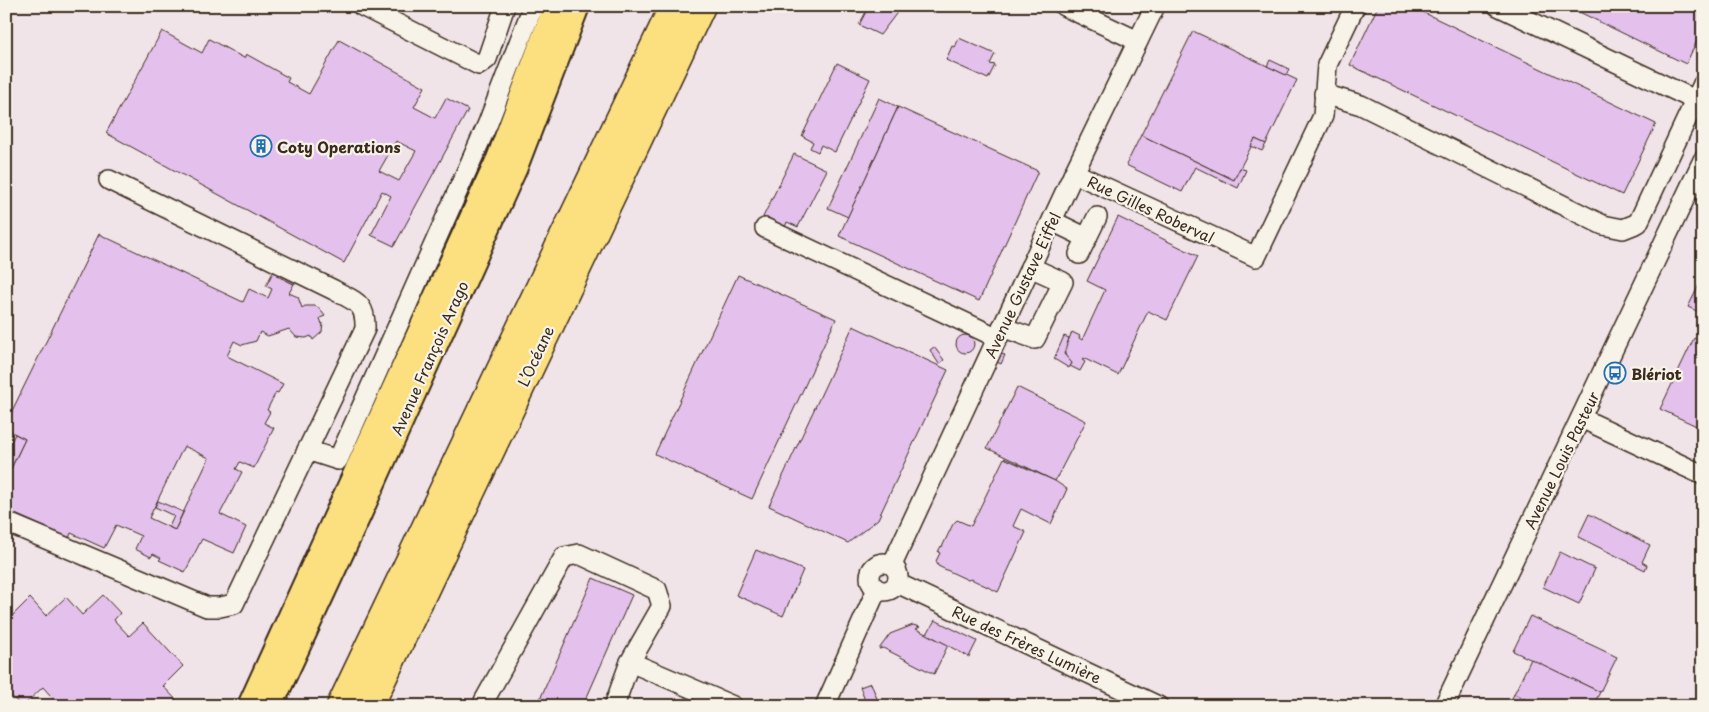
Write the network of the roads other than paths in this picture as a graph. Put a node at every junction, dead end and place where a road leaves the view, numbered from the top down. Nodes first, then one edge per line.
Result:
1 (362, 6) edge
2 (505, 6) edge
3 (533, 6) edge
4 (556, 6) edge
5 (577, 6) edge
6 (674, 6) edge
7 (701, 6) edge
8 (1064, 6) edge
9 (1155, 6) edge
10 (1355, 6) edge
11 (1498, 6) edge
12 (1087, 11) edge
13 (1138, 41) junction
14 (1699, 92) edge
15 (1324, 94) junction
16 (1703, 160) edge
17 (1074, 173) junction
18 (110, 180) dead end
19 (1097, 217) dead end
20 (1052, 221) junction
21 (765, 228) dead end
22 (1030, 267) junction
23 (1000, 333) junction
24 (1581, 418) junction
25 (307, 450) junction
26 (1703, 474) edge
27 (6, 522) edge
28 (895, 574) junction
29 (630, 662) junction
30 (250, 706) edge
31 (270, 706) edge
32 (342, 706) edge
33 (369, 706) edge
34 (487, 706) edge
35 (614, 706) edge
36 (733, 706) edge
37 (825, 706) edge
38 (1158, 706) edge
39 (1444, 706) edge

1 - 2 street
3 - 25 street
4 - 30 main road, Avenue François Arago
5 - 31 main road, Avenue François Arago
6 - 32 highway, L’Océane
7 - 33 highway, L’Océane
8 - 12 street
9 - 13 street, Avenue Gustave Eiffel
10 - 15 street
11 - 14 street
12 - 13 street
13 - 17 street, Avenue Gustave Eiffel
14 - 15 street
15 - 17 street, Rue Gilles Roberval
16 - 24 street, Avenue Louis Pasteur
17 - 20 street, Avenue Gustave Eiffel
18 - 25 street
19 - 20 street
20 - 22 street, Avenue Gustave Eiffel
21 - 23 street
22 - 23 street, Avenue Gustave Eiffel
22 - 23 street
23 - 28 street, Avenue Gustave Eiffel
24 - 26 street
24 - 39 street, Avenue Louis Pasteur
25 - 27 street
28 - 37 street
28 - 38 street, Rue des Frères Lumière
29 - 34 street
29 - 35 street
29 - 36 street

